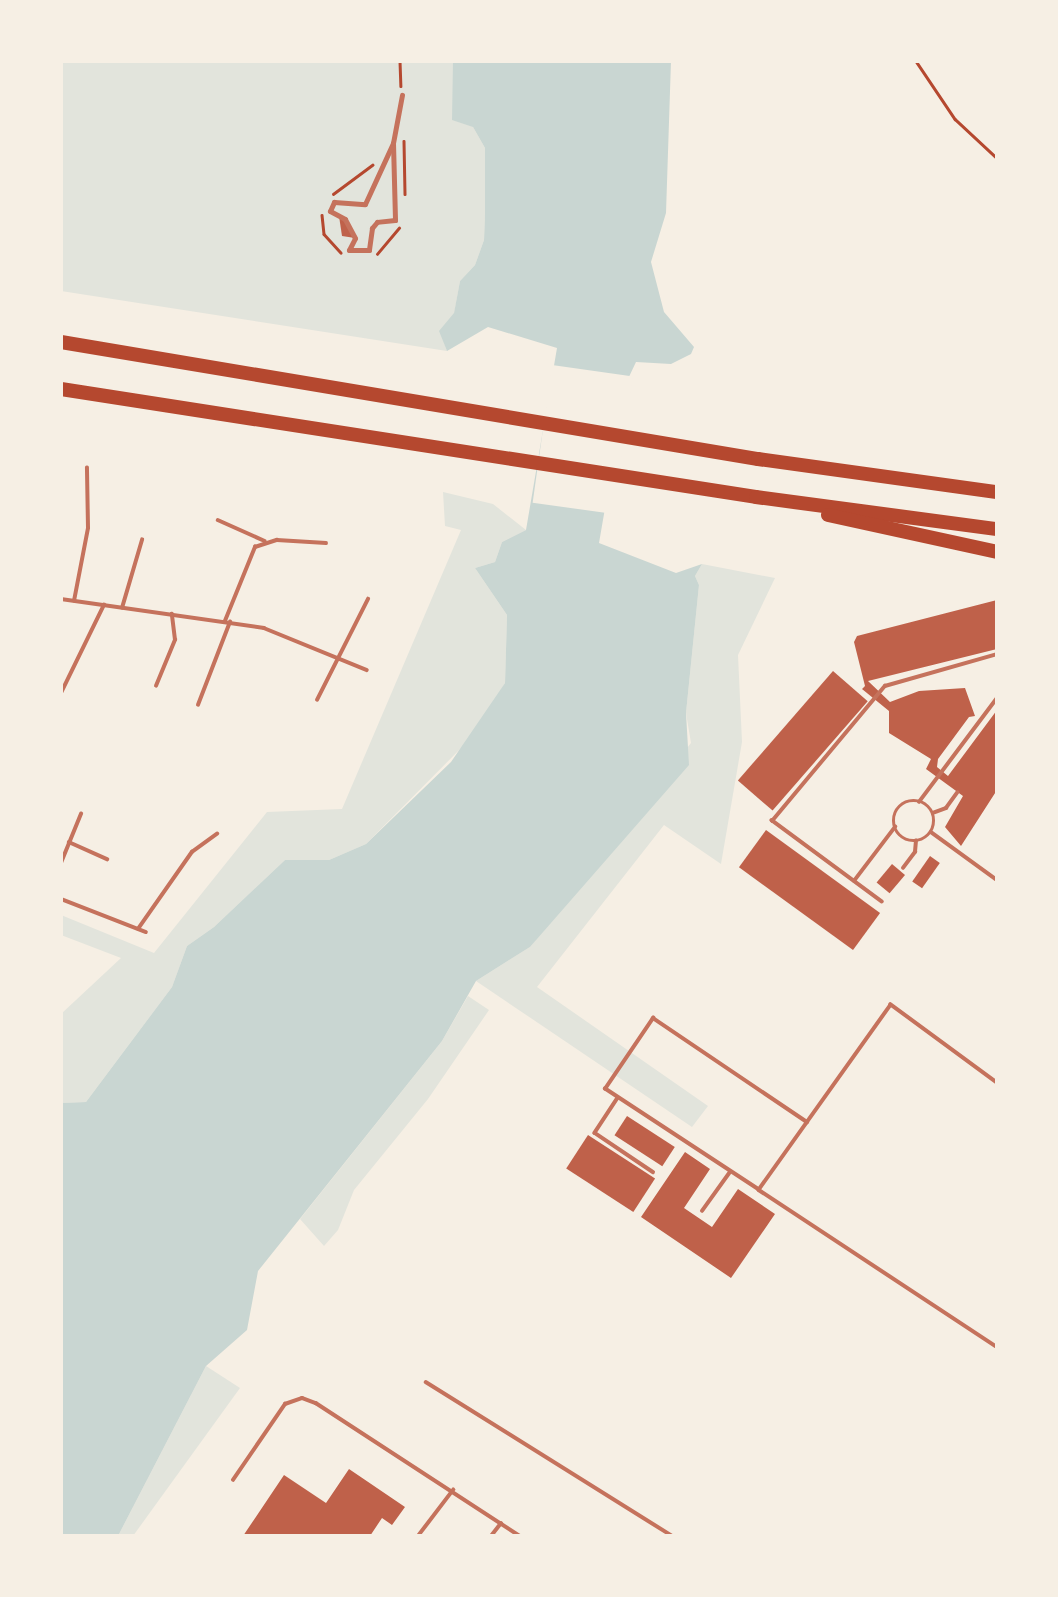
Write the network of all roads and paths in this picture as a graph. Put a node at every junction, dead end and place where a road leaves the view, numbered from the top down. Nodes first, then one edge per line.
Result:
1 (400, 61) edge
2 (916, 61) edge
3 (402, 96) joint
4 (393, 143) junction
5 (997, 158) edge
6 (61, 342) edge
7 (61, 389) edge
8 (87, 468) dead end
9 (997, 492) edge
10 (756, 497) junction
11 (218, 520) dead end
12 (997, 529) edge
13 (142, 540) dead end
14 (265, 541) junction
15 (326, 543) dead end
16 (997, 552) edge
17 (61, 599) edge
18 (368, 599) dead end
19 (74, 601) junction
20 (104, 605) junction
21 (122, 608) junction
22 (172, 614) junction
23 (227, 622) junction
24 (997, 654) edge
25 (339, 659) junction
26 (367, 670) dead end
27 (156, 686) dead end
28 (61, 693) edge
29 (997, 698) edge
30 (317, 701) dead end
31 (198, 705) dead end
32 (957, 793) dead end
33 (919, 802) junction
34 (933, 813) junction
35 (81, 814) dead end
36 (895, 827) junction
37 (931, 832) junction
38 (217, 834) dead end
39 (916, 841) junction
40 (69, 842) junction
41 (107, 859) dead end
42 (61, 863) edge
43 (903, 868) dead end
44 (997, 880) edge
45 (854, 881) junction
46 (61, 899) edge
47 (882, 902) dead end
48 (138, 929) junction
49 (146, 932) dead end
50 (997, 1083) edge
51 (618, 1098) junction
52 (808, 1122) junction
53 (653, 1172) dead end
54 (730, 1172) junction
55 (759, 1190) junction
56 (702, 1211) dead end
57 (997, 1348) edge
58 (426, 1382) dead end
59 (233, 1480) dead end
60 (453, 1490) junction
61 (501, 1523) junction
62 (418, 1536) edge
63 (491, 1536) edge
64 (520, 1536) edge
65 (672, 1536) edge

1 - 3 path
2 - 5 path
3 - 4 street
4 - 4 street
6 - 9 highway
7 - 10 highway
8 - 19 lane
10 - 12 highway
10 - 16 highway
11 - 14 lane
13 - 21 lane
14 - 15 lane
14 - 23 lane
17 - 19 lane
18 - 25 lane
19 - 20 lane
20 - 21 lane
20 - 28 lane
21 - 22 lane
22 - 23 lane
22 - 27 lane
23 - 25 lane
23 - 31 lane
24 - 45 lane
25 - 26 lane
25 - 30 lane
29 - 33 lane
32 - 34 lane
33 - 34 lane
33 - 36 lane
34 - 37 lane
35 - 40 lane
36 - 39 lane
36 - 45 lane
37 - 39 lane
37 - 44 lane
38 - 48 lane
39 - 43 lane
40 - 41 lane
40 - 42 lane
45 - 47 lane
46 - 48 lane
48 - 49 lane
50 - 52 lane
51 - 52 lane
51 - 53 lane
51 - 54 lane
52 - 55 lane
54 - 55 lane
54 - 56 lane
55 - 57 lane
58 - 65 lane
59 - 60 lane
60 - 61 lane
60 - 62 lane
61 - 63 lane
61 - 64 lane

